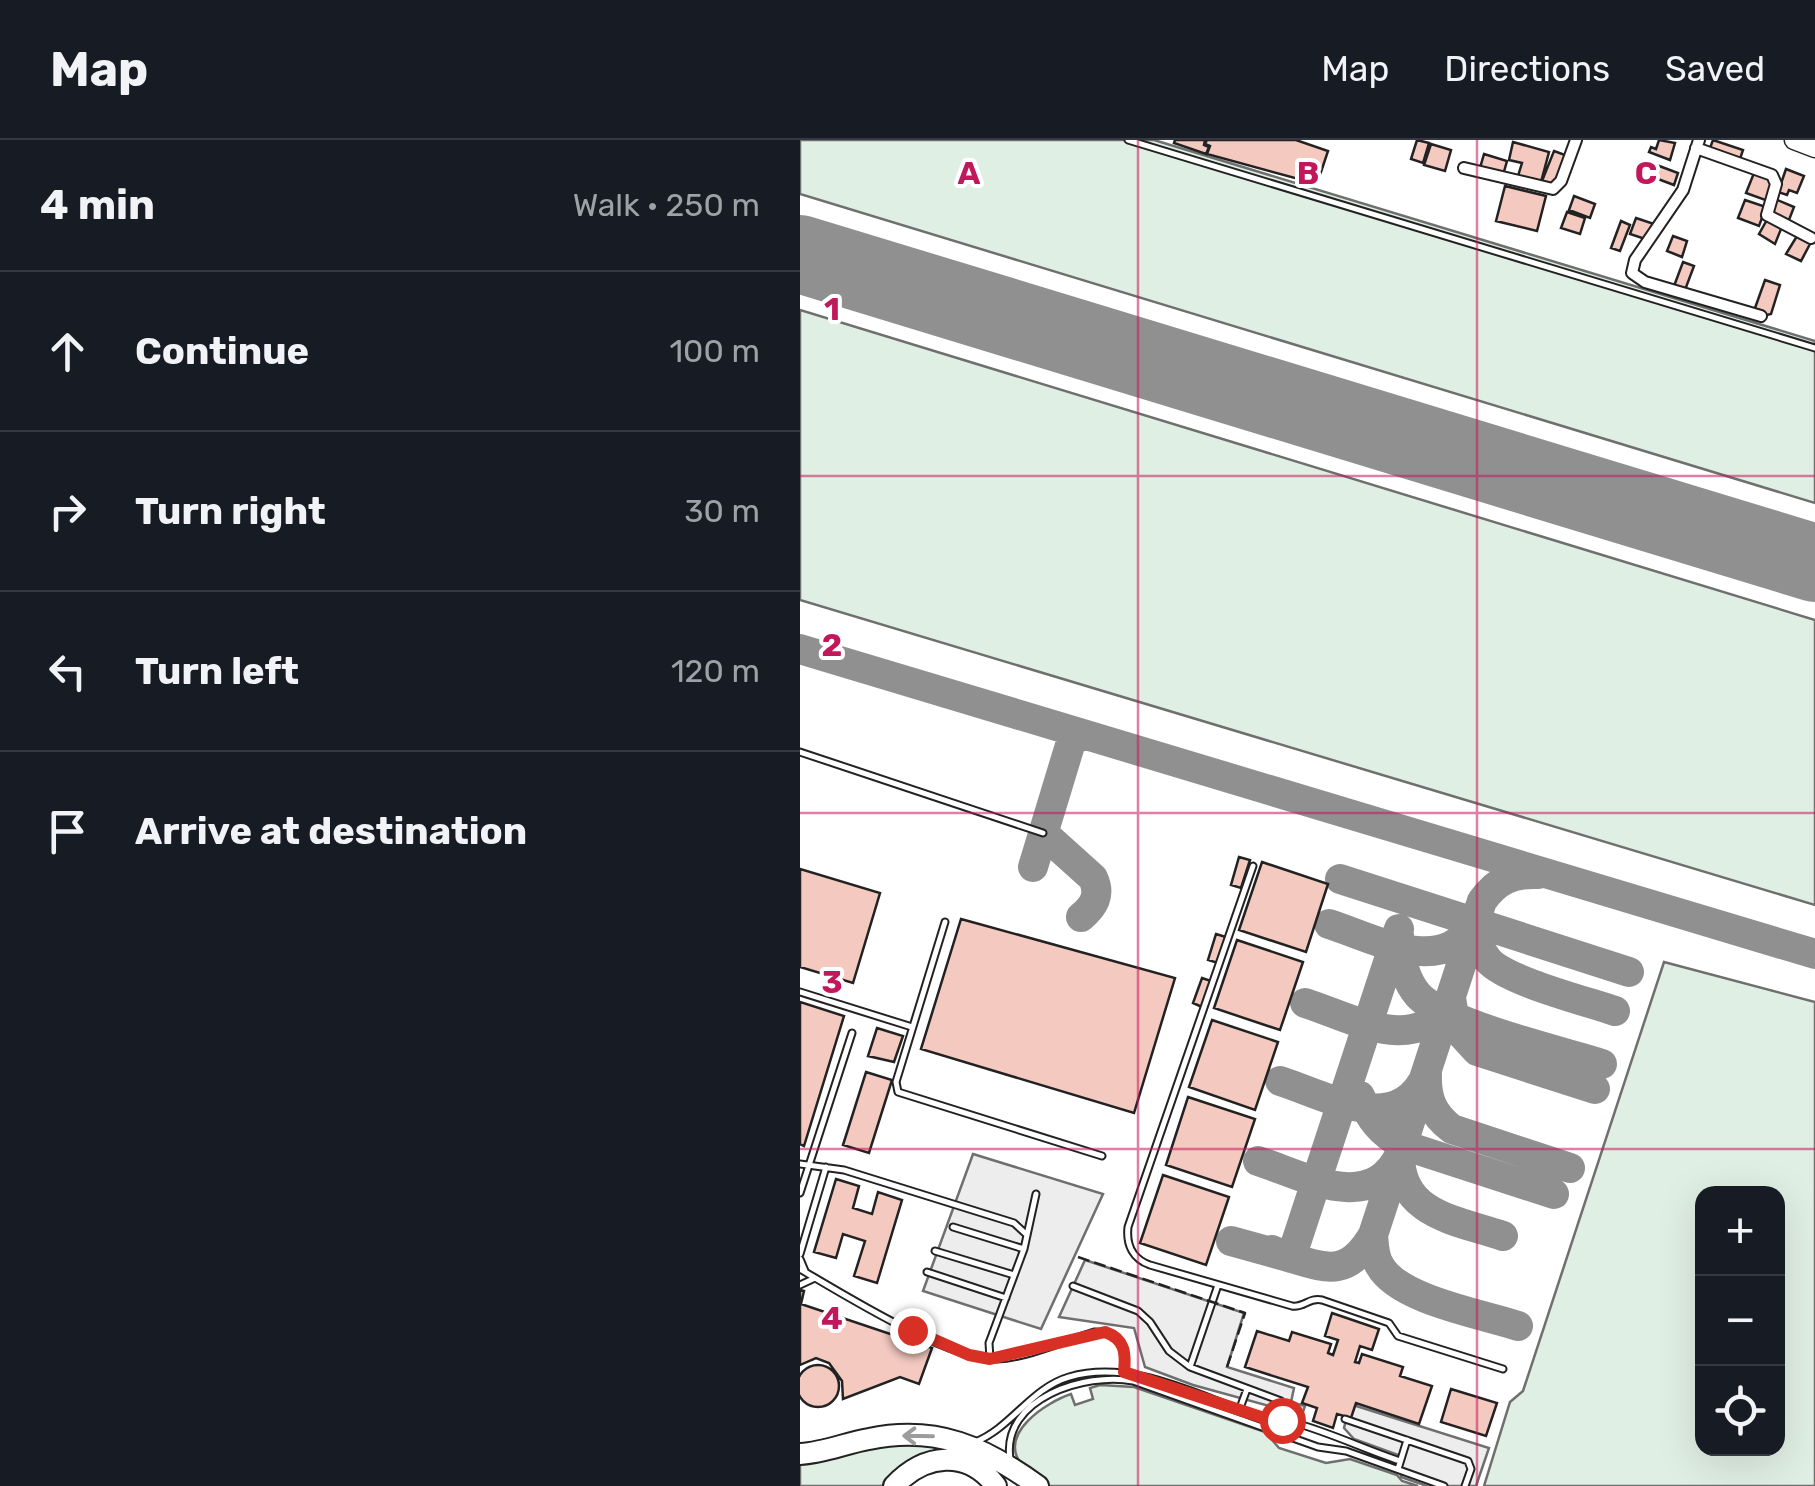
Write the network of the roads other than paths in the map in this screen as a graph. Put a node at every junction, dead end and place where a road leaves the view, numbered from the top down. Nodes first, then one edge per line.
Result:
1 (1128, 140) edge
2 (1576, 140) edge
3 (1794, 140) edge
4 (1697, 144) edge
5 (1815, 148) edge
6 (1464, 168) dead end
7 (1811, 238) dead end
8 (1762, 316) dead end
9 (1815, 348) edge
10 (800, 752) edge
11 (1042, 834) dead end
12 (1253, 866) dead end
13 (946, 922) dead end
14 (800, 992) edge
15 (912, 1027) junction
16 (852, 1034) dead end
17 (1102, 1156) dead end
18 (800, 1164) edge
19 (810, 1166) junction
20 (826, 1167) junction
21 (800, 1193) edge
22 (1036, 1194) dead end
23 (953, 1226) dead end
24 (1028, 1235) junction
25 (1024, 1249) junction
26 (935, 1251) dead end
27 (800, 1252) edge
28 (800, 1269) edge
29 (927, 1272) dead end
30 (807, 1273) junction
31 (1014, 1275) junction
32 (815, 1278) junction
33 (800, 1285) edge
34 (1218, 1285) junction
35 (1073, 1286) dead end
36 (1006, 1298) junction
37 (990, 1359) junction
38 (1190, 1367) junction
39 (1503, 1369) dead end
40 (1123, 1376) junction
41 (1247, 1389) junction
42 (1281, 1401) dead end
43 (1239, 1412) junction
44 (1345, 1419) dead end
45 (1330, 1436) junction
46 (1408, 1440) junction
47 (964, 1444) junction
48 (1326, 1448) junction
49 (800, 1454) edge
50 (1400, 1461) junction
51 (1013, 1468) junction
52 (1398, 1470) junction
53 (894, 1486) edge
54 (996, 1486) edge
55 (1038, 1486) edge
56 (1444, 1486) edge
57 (1465, 1486) edge

1 - 9 lane
2 - 6 street
3 - 5 highway
4 - 7 street
4 - 8 street
10 - 11 lane
12 - 34 lane
13 - 15 lane
14 - 15 lane
15 - 17 lane
16 - 19 lane
18 - 19 lane
19 - 20 lane
19 - 21 lane
20 - 24 lane
20 - 27 lane
22 - 24 lane
23 - 25 lane
24 - 25 lane
25 - 31 lane
26 - 31 lane
27 - 30 lane
28 - 30 lane
29 - 36 lane
30 - 32 lane
31 - 36 lane
32 - 33 lane
32 - 37 lane
34 - 38 lane
34 - 39 lane
35 - 38 lane
36 - 37 lane
37 - 40 lane
38 - 41 lane
40 - 43 lane
40 - 47 lane
40 - 51 lane
41 - 42 lane
41 - 43 lane
43 - 45 lane
43 - 48 lane
44 - 46 lane
45 - 48 lane
45 - 50 lane
46 - 50 lane
46 - 57 lane
47 -> 49 highway
47 - 51 highway
48 - 52 lane
50 - 52 lane
51 - 55 highway
52 - 56 lane
53 - 54 highway

